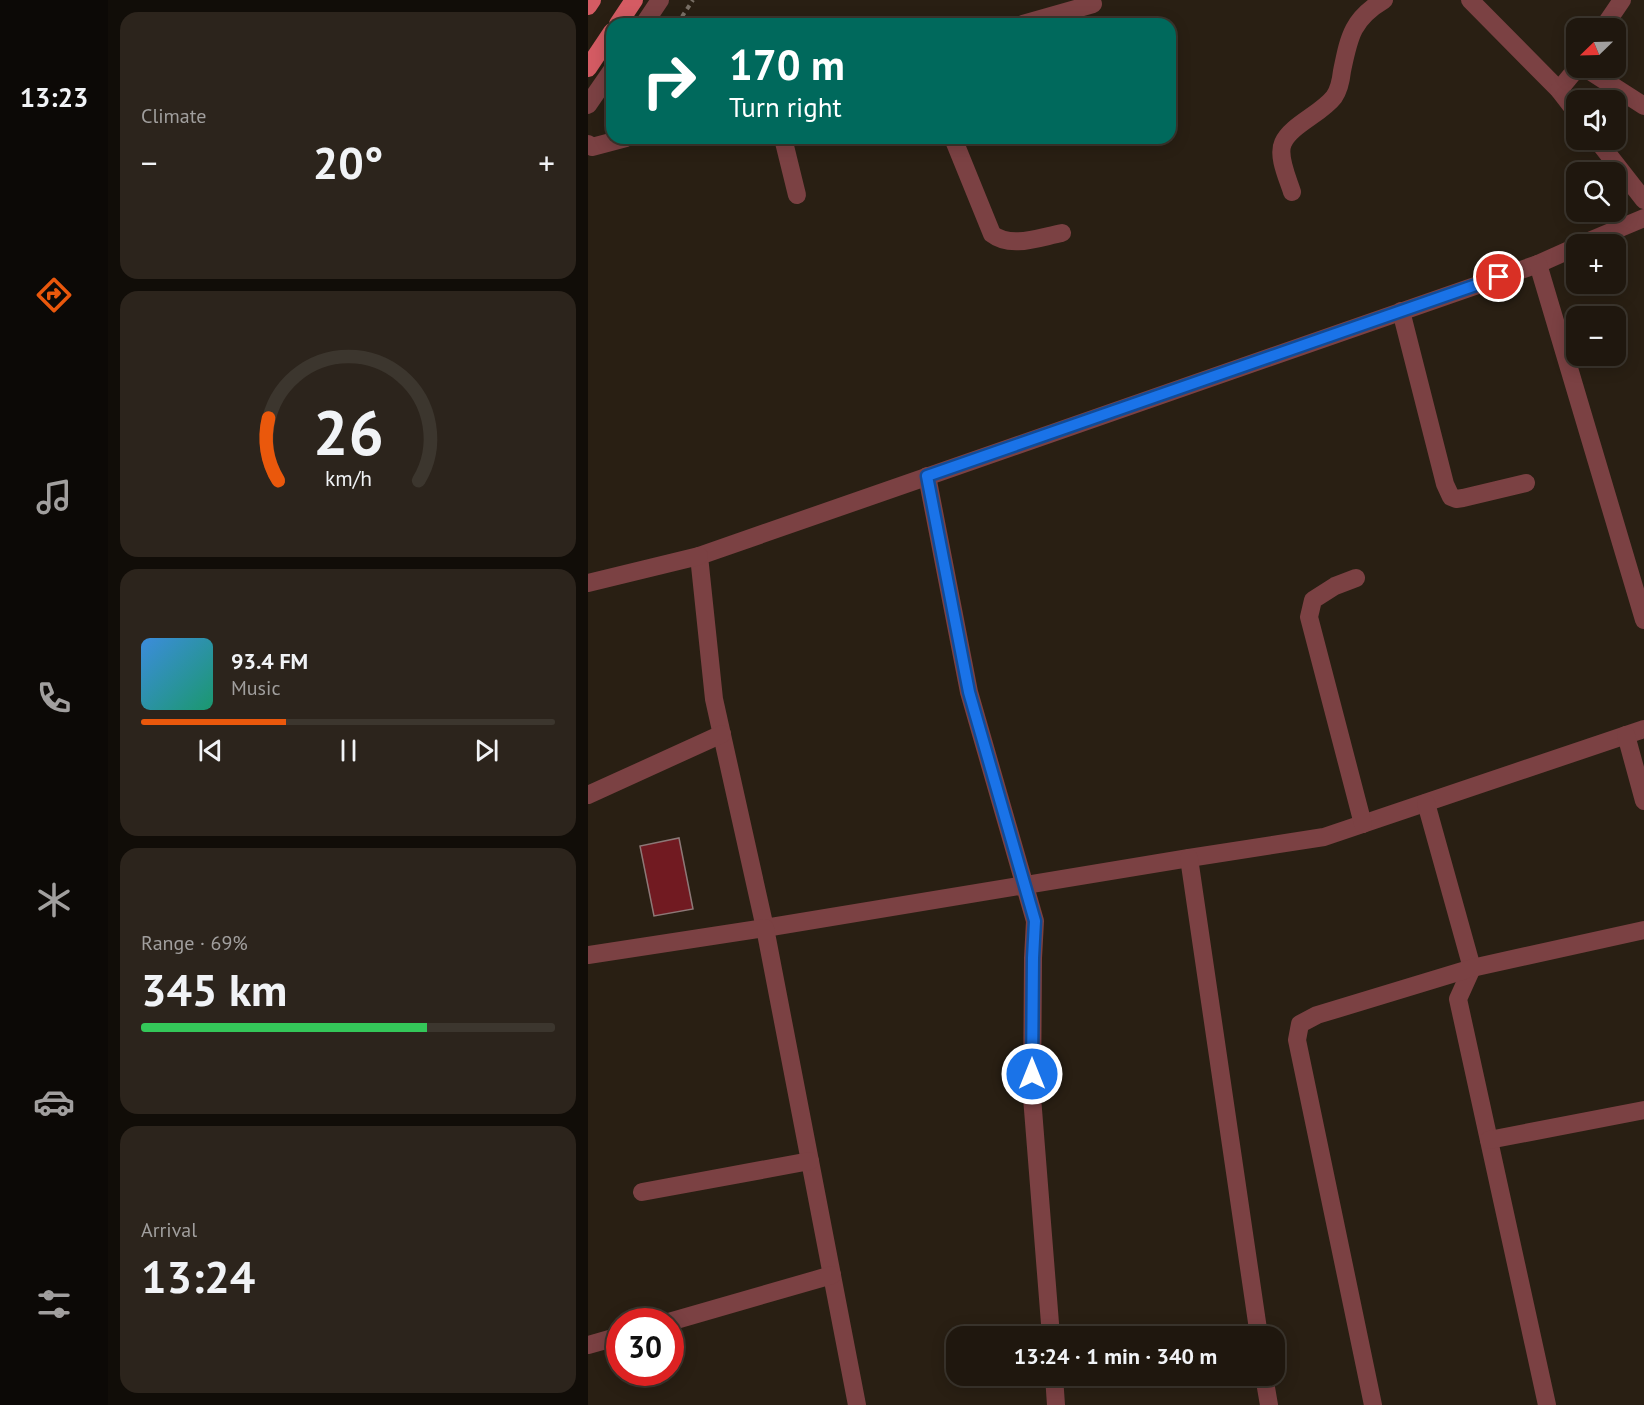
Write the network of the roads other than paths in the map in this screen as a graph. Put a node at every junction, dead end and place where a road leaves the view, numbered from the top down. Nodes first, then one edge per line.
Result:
1 (592, 0) edge
2 (634, 0) edge
3 (660, 0) edge
4 (1384, 0) edge
5 (1470, 0) edge
6 (1622, 0) edge
7 (1096, 1) edge
8 (588, 6) edge
9 (622, 18) edge
10 (648, 18) edge
11 (1042, 18) edge
12 (1610, 18) edge
13 (606, 41) edge
14 (588, 68) edge
15 (1569, 78) edge
16 (1601, 78) edge
17 (606, 79) edge
18 (1559, 90) junction
19 (1566, 99) edge
20 (588, 105) edge
21 (1644, 106) edge
22 (606, 143) edge
23 (588, 144) edge
24 (784, 144) edge
25 (955, 144) edge
26 (1605, 150) edge
27 (1292, 192) dead end
28 (797, 195) dead end
29 (1644, 200) edge
30 (1644, 218) edge
31 (1062, 233) dead end
32 (1606, 234) edge
33 (1566, 251) edge
34 (1538, 264) junction
35 (1401, 311) junction
36 (927, 476) junction
37 (1526, 483) dead end
38 (699, 556) junction
39 (1356, 578) dead end
40 (588, 583) edge
41 (1644, 620) edge
42 (1644, 729) edge
43 (722, 734) junction
44 (1626, 735) junction
45 (588, 795) edge
46 (1644, 801) edge
47 (1426, 803) junction
48 (1363, 824) junction
49 (1189, 858) junction
50 (1025, 886) junction
51 (765, 928) junction
52 (1644, 930) edge
53 (588, 955) edge
54 (1472, 968) junction
55 (1644, 1110) edge
56 (1489, 1140) junction
57 (810, 1161) junction
58 (642, 1192) dead end
59 (832, 1275) junction
60 (684, 1318) edge
61 (1049, 1326) edge
62 (1257, 1326) edge
63 (606, 1340) edge
64 (588, 1345) edge
65 (1055, 1386) edge
66 (1266, 1386) edge
67 (857, 1405) edge
68 (1056, 1405) edge
69 (1269, 1405) edge
70 (1373, 1405) edge
71 (1547, 1405) edge

1 - 8 main road
2 - 9 main road
3 - 10 street
4 - 27 street
5 - 18 street
6 - 12 street
7 - 11 street
13 - 14 main road
15 - 18 street
16 - 21 street
17 - 20 street
18 - 19 street
22 - 23 street
24 - 28 street
25 - 31 street
26 - 29 street
30 - 32 street
33 - 34 street
34 - 35 street
34 - 41 street
35 - 36 street
35 - 37 street
36 - 38 street
36 - 50 street
38 - 40 street
38 - 43 street
39 - 48 street
42 - 44 street
43 - 45 street
43 - 51 street
44 - 46 street
44 - 47 street
47 - 48 street
47 - 54 street
48 - 49 street
49 - 50 street
49 - 62 street
50 - 51 street
50 - 61 street
51 - 53 street
51 - 57 street
52 - 54 street
54 - 56 street
54 - 70 street
55 - 56 street
56 - 71 street
57 - 58 street
57 - 59 street
59 - 60 street
59 - 67 street
63 - 64 street
65 - 68 street
66 - 69 street

